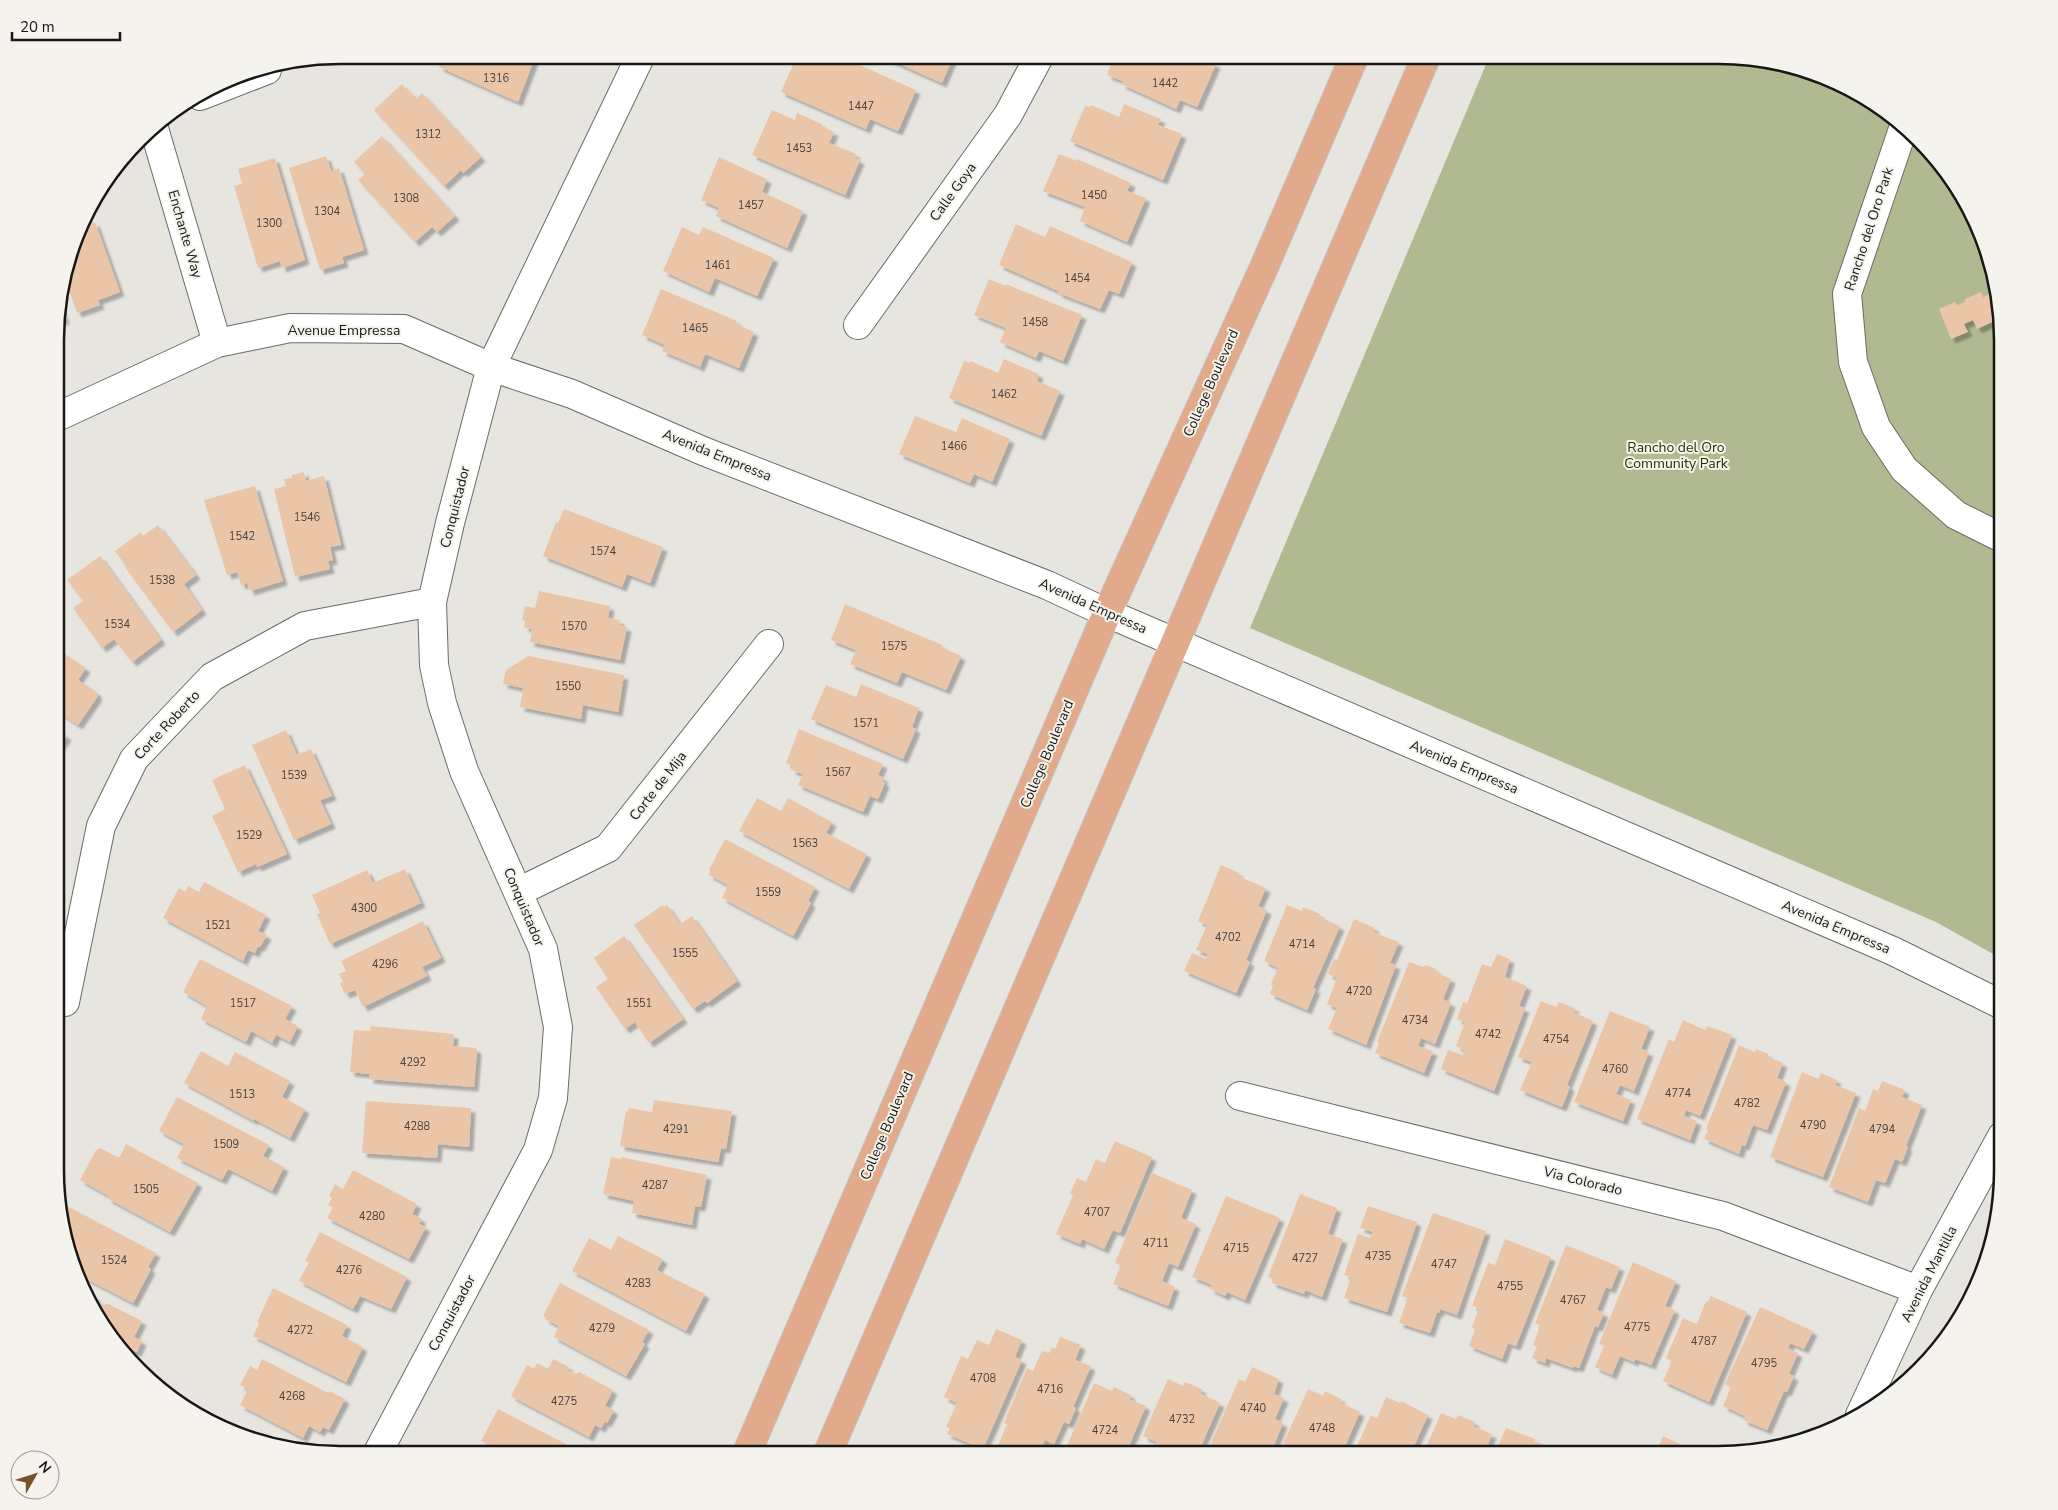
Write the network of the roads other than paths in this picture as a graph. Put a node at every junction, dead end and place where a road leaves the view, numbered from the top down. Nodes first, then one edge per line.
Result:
1 (637, 64) edge
2 (1035, 64) edge
3 (1351, 64) edge
4 (1424, 64) edge
5 (1901, 133) edge
6 (156, 134) edge
7 (858, 325) dead end
8 (217, 343) junction
9 (491, 367) junction
10 (64, 414) edge
11 (1994, 534) edge
12 (432, 602) junction
13 (1107, 614) junction
14 (1176, 643) junction
15 (769, 644) dead end
16 (518, 892) junction
17 (1994, 1001) edge
18 (65, 1002) dead end
19 (1240, 1096) dead end
20 (1994, 1151) edge
21 (1918, 1290) junction
22 (1865, 1403) edge
23 (381, 1446) edge
24 (750, 1446) edge
25 (831, 1446) edge

1 - 9 street
2 - 7 street, Calle Goya
3 - 13 main road, College Boulevard
4 - 14 main road
5 - 11 street, Rancho del Oro Park
6 - 8 street, Enchante Way
8 - 9 street, Avenue Empressa
8 - 10 street, Avenue Empressa
9 - 12 street, Conquistador
9 - 13 street, Avenida Empressa
12 - 16 street, Conquistador
12 - 18 street, Corte Roberto
13 - 14 street, Avenida Empressa
13 - 24 main road, College Boulevard
14 - 17 street, Avenida Empressa
14 - 25 main road
15 - 16 street, Corte de Mija
16 - 23 street, Conquistador
19 - 21 street, Via Colorado
20 - 21 street, Avenida Mantilla
21 - 22 street, Avenida Mantilla

